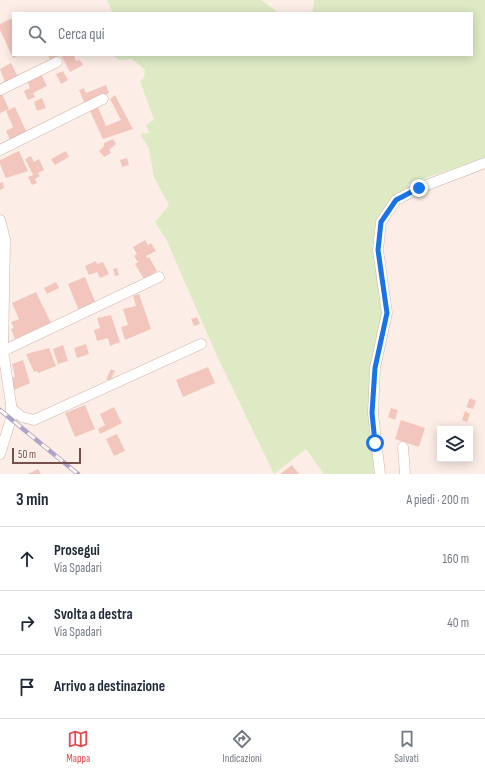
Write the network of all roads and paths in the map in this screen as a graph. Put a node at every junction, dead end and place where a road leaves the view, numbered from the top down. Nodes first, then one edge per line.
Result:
1 (57, 62) dead end
2 (0, 90) edge
3 (103, 98) dead end
4 (0, 150) edge
5 (485, 163) edge
6 (0, 220) edge
7 (158, 277) dead end
8 (201, 344) dead end
9 (3, 350) junction
10 (11, 408) junction
11 (403, 447) dead end
12 (0, 454) edge
13 (380, 474) edge
14 (405, 474) edge

1 - 2 street
3 - 4 street
5 - 13 street
6 - 9 street
7 - 9 street
8 - 10 street
9 - 10 street
10 - 12 street
11 - 14 street

